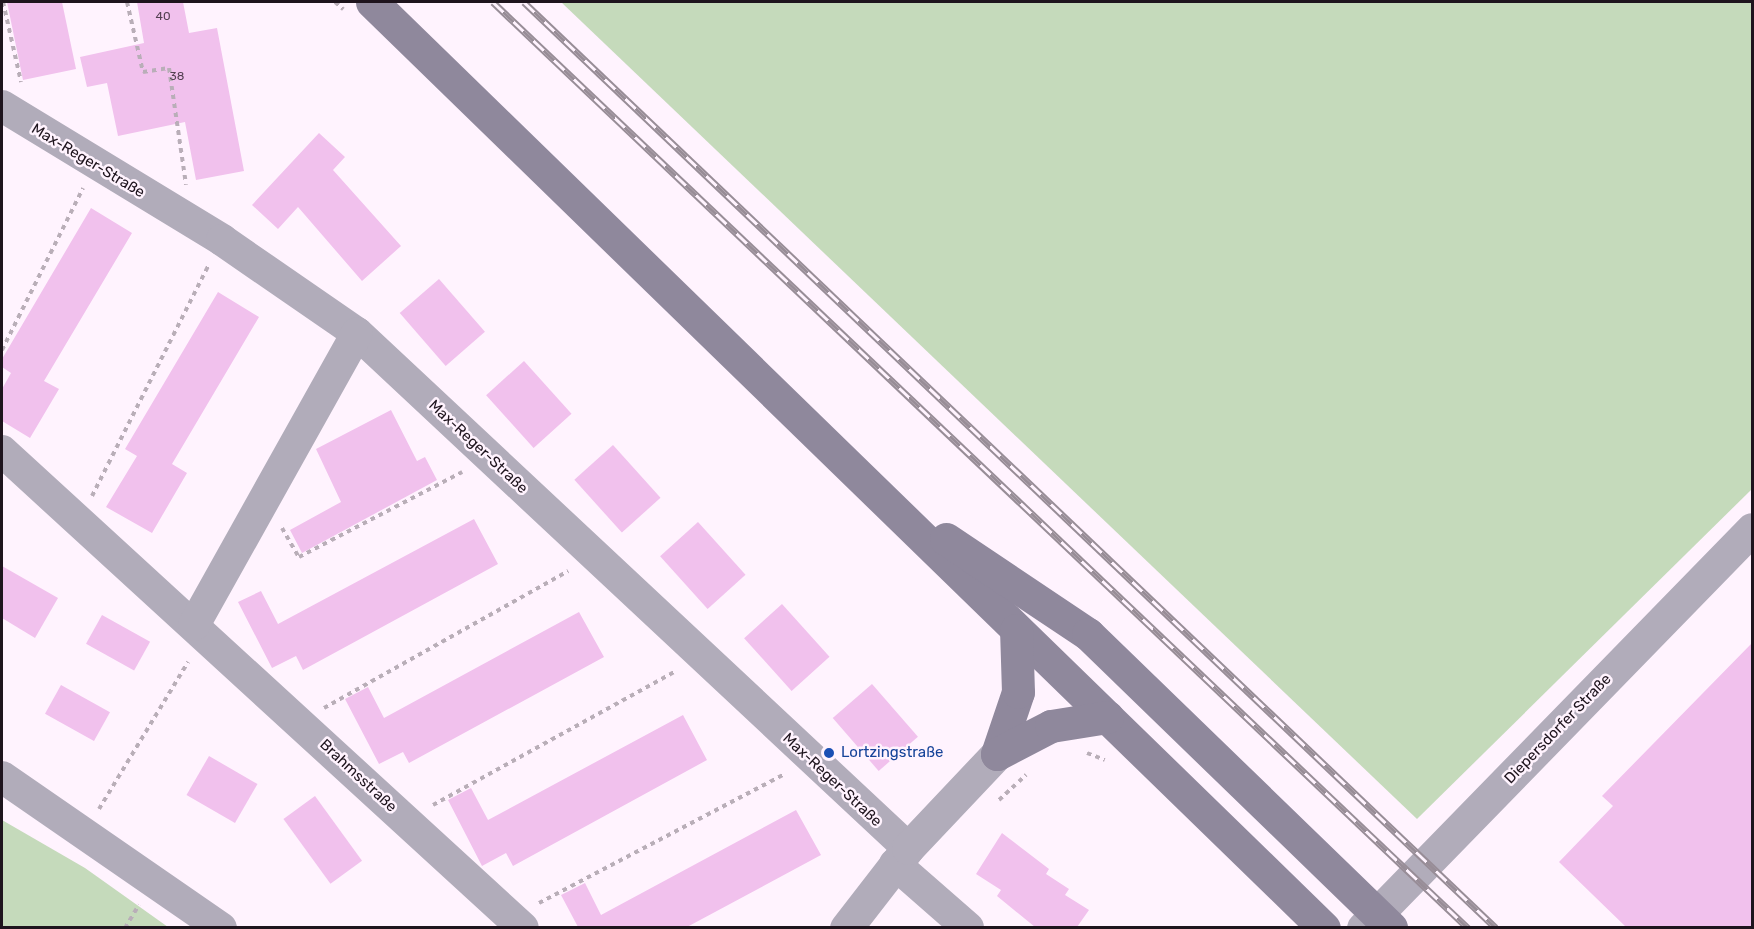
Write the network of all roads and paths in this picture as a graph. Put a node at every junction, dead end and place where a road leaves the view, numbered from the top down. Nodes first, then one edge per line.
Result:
1 (3, 2) edge
2 (127, 2) edge
3 (372, 2) edge
4 (2, 106) edge
5 (31, 127) junction
6 (95, 165) junction
7 (192, 221) junction
8 (222, 240) junction
9 (357, 333) junction
10 (2, 350) edge
11 (2, 451) edge
12 (489, 458) junction
13 (885, 498) junction
14 (265, 502) junction
15 (80, 520) junction
16 (1752, 529) edge
17 (594, 557) junction
18 (199, 630) junction
19 (1016, 630) junction
20 (701, 657) junction
21 (1107, 717) junction
22 (299, 722) junction
23 (997, 754) junction
24 (811, 760) junction
25 (2, 777) edge
26 (406, 820) junction
27 (86, 830) junction
28 (902, 856) junction
29 (517, 923) edge
30 (1377, 923) edge
31 (222, 927) edge
32 (846, 927) edge
33 (968, 927) edge
34 (1324, 927) edge

1 - 5 path
2 - 7 path
3 - 13 main road
4 - 5 street, Max-Reger-Straße
5 - 6 street, Max-Reger-Straße
6 - 7 street, Max-Reger-Straße
6 - 10 path
7 - 8 street, Max-Reger-Straße
8 - 9 street, Max-Reger-Straße
8 - 15 path
9 - 12 street, Max-Reger-Straße
9 - 14 street
11 - 15 street, Brahmsstraße
12 - 14 path
12 - 17 street, Max-Reger-Straße
13 - 19 main road
13 - 30 main road
14 - 18 street
15 - 18 street, Brahmsstraße
16 - 30 street, Diepersdorfer Straße
17 - 20 street, Max-Reger-Straße
17 - 22 path
18 - 22 street, Brahmsstraße
18 - 27 path
19 - 21 main road
19 - 23 main road
20 - 24 street, Max-Reger-Straße
20 - 26 path
21 - 23 main road
21 - 34 main road
22 - 26 street, Brahmsstraße
23 - 28 street
24 - 28 street, Max-Reger-Straße
24 - 29 path
25 - 27 street
26 - 29 street, Brahmsstraße
27 - 31 street
28 - 32 street
28 - 33 street

